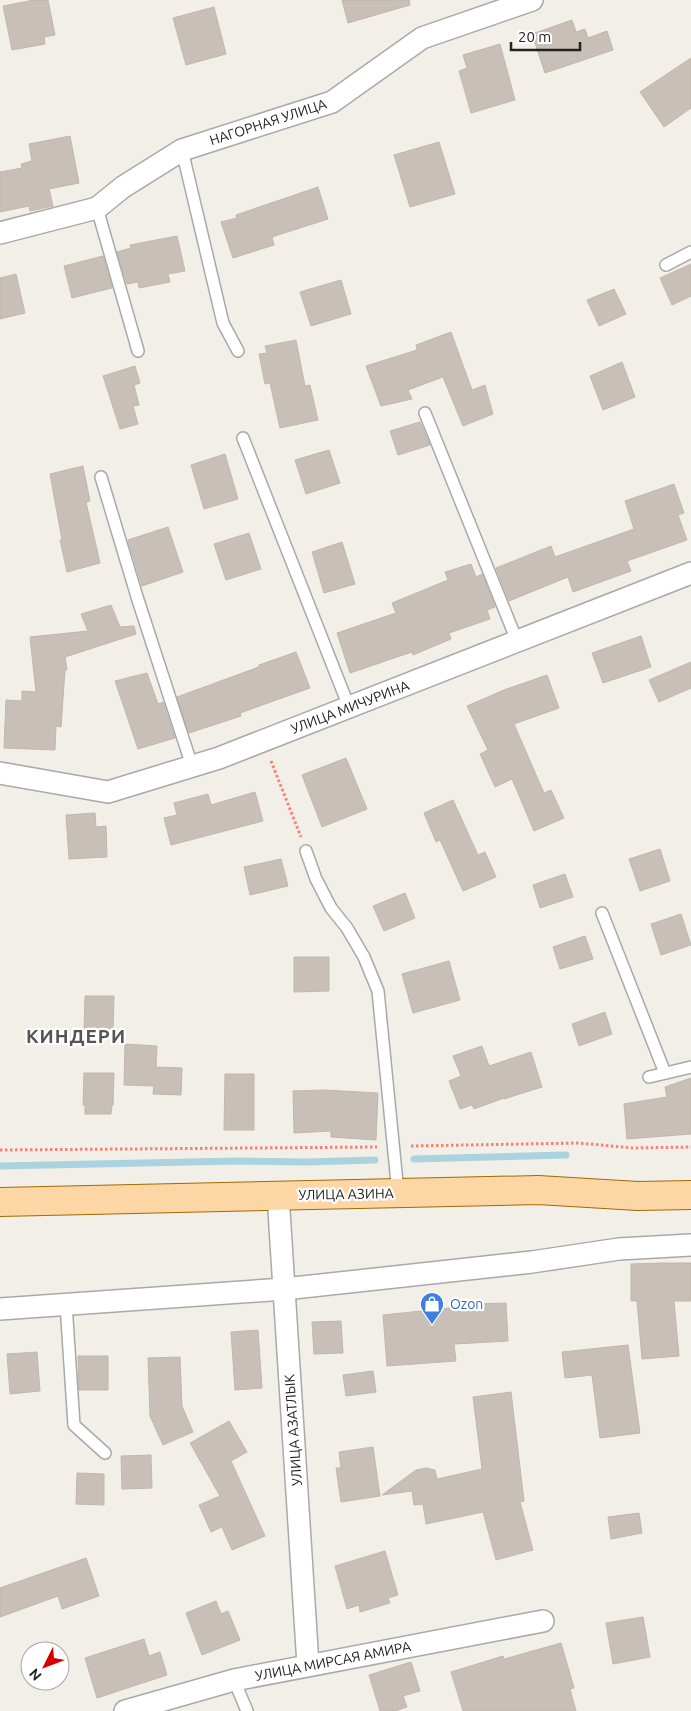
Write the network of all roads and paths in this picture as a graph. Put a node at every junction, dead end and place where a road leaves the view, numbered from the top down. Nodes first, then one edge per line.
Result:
1 (532, 0) edge
2 (182, 150) junction
3 (97, 208) junction
4 (0, 233) edge
5 (691, 252) edge
6 (666, 265) dead end
7 (138, 351) dead end
8 (238, 351) dead end
9 (425, 413) dead end
10 (243, 438) dead end
11 (101, 477) dead end
12 (691, 573) edge
13 (518, 641) junction
14 (349, 707) junction
15 (263, 741) junction
16 (192, 766) junction
17 (0, 773) edge
18 (306, 851) joint
19 (602, 913) dead end
20 (691, 1067) edge
21 (665, 1073) junction
22 (649, 1077) dead end
23 (394, 1146) junction
24 (691, 1147) edge
25 (0, 1150) edge
26 (398, 1193) junction
27 (278, 1195) junction
28 (691, 1195) edge
29 (0, 1202) edge
30 (691, 1245) edge
31 (284, 1289) junction
32 (66, 1304) junction
33 (0, 1309) edge
34 (105, 1452) dead end
35 (543, 1621) dead end
36 (308, 1665) junction
37 (234, 1680) junction
38 (125, 1711) edge
39 (247, 1711) edge

1 - 2 street, НАГОРНАЯ УЛИЦА
2 - 3 street, НАГОРНАЯ УЛИЦА
2 - 8 lane
3 - 4 street, НАГОРНАЯ УЛИЦА
3 - 7 lane
5 - 6 lane
9 - 13 lane
10 - 14 lane
11 - 16 lane
12 - 13 street, УЛИЦА МИЧУРИНА
13 - 14 street, УЛИЦА МИЧУРИНА
14 - 15 street, УЛИЦА МИЧУРИНА
15 - 16 street, УЛИЦА МИЧУРИНА
15 - 18 path
16 - 17 street, УЛИЦА МИЧУРИНА
18 - 23 lane
19 - 21 lane
20 - 21 lane
21 - 22 lane
23 - 24 path
23 - 25 path
23 - 26 lane
26 - 27 main road, УЛИЦА АЗИНА
26 - 28 main road, УЛИЦА АЗИНА
27 - 29 main road, УЛИЦА АЗИНА
27 - 31 street, УЛИЦА АЗАТЛЫК
30 - 31 street
31 - 32 street
31 - 36 street, УЛИЦА АЗАТЛЫК
32 - 33 street
32 - 34 lane
35 - 36 street, УЛИЦА МИРСАЯ АМИРА
36 - 37 street, УЛИЦА МИРСАЯ АМИРА
37 - 38 street, УЛИЦА МИРСАЯ АМИРА
37 - 39 lane

